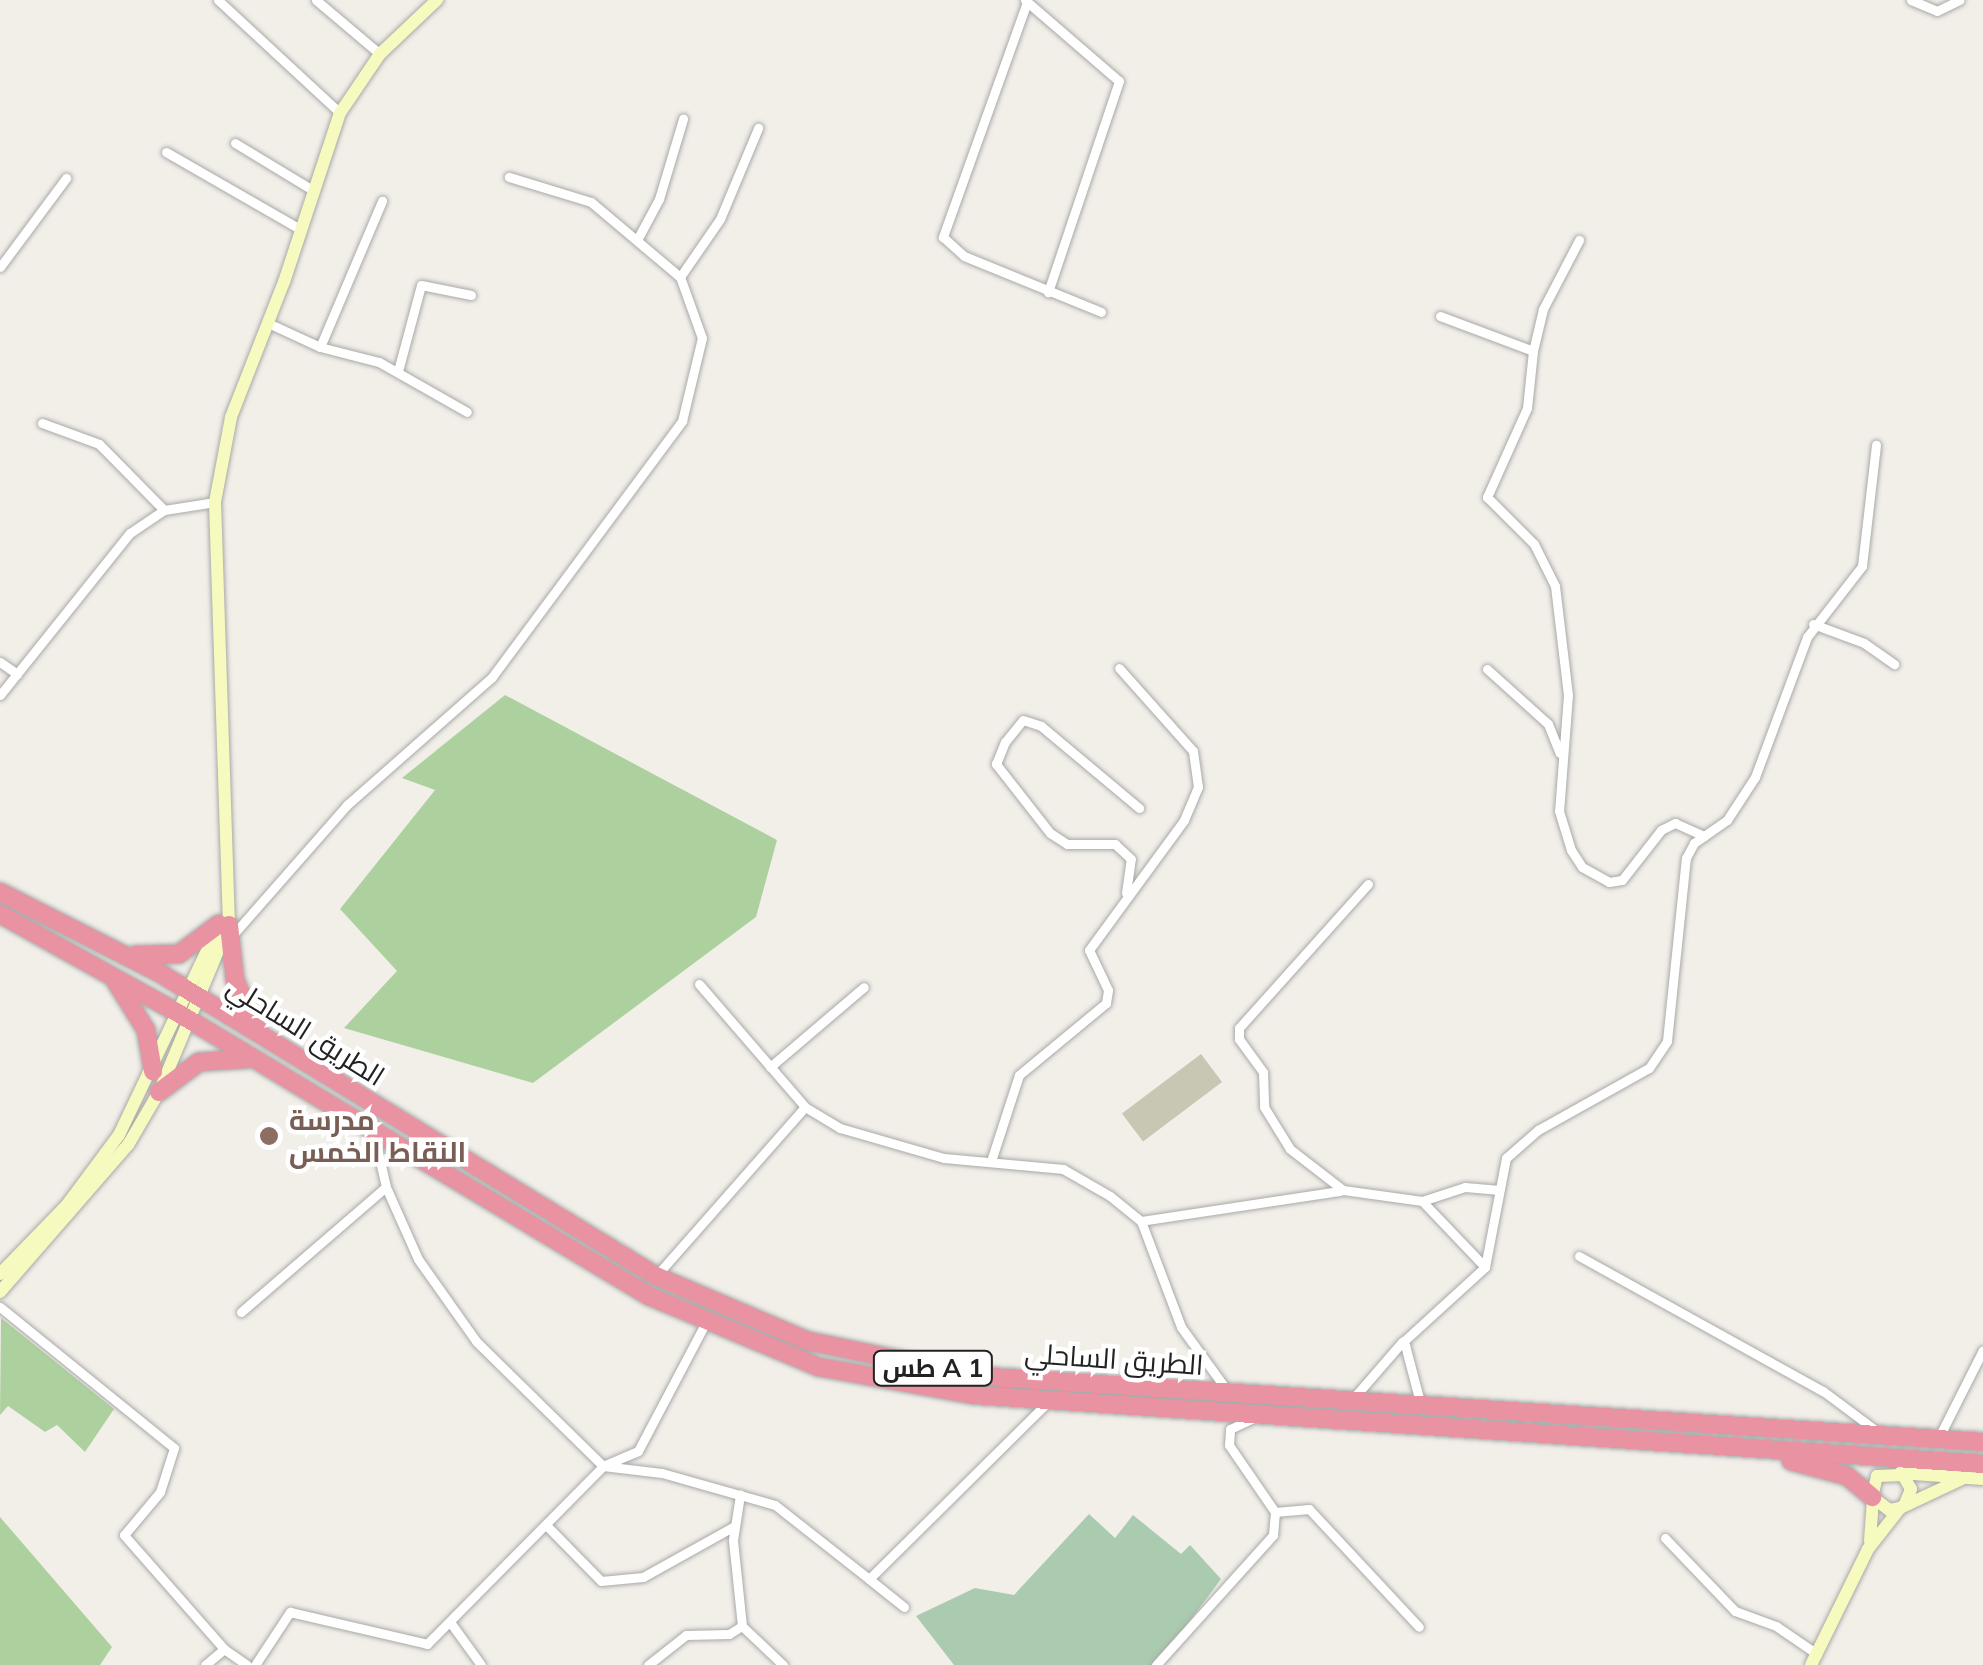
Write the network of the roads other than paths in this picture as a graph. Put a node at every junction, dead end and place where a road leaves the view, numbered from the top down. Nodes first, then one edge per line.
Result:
1 (218, 0) edge
2 (316, 0) edge
3 (437, 0) edge
4 (1911, 0) edge
5 (1960, 0) edge
6 (1026, 1) edge
7 (380, 54) junction
8 (340, 113) junction
9 (683, 119) dead end
10 (758, 128) dead end
11 (235, 143) dead end
12 (166, 152) dead end
13 (509, 177) dead end
14 (66, 178) dead end
15 (311, 189) junction
16 (382, 202) dead end
17 (300, 230) junction
18 (636, 240) junction
19 (1579, 240) dead end
20 (0, 268) edge
21 (680, 277) junction
22 (1048, 292) junction
23 (471, 295) dead end
24 (1102, 312) dead end
25 (1440, 316) dead end
26 (268, 323) junction
27 (320, 348) junction
28 (1533, 350) junction
29 (398, 371) junction
30 (467, 412) dead end
31 (42, 423) dead end
32 (1876, 446) dead end
33 (214, 502) junction
34 (164, 510) junction
35 (1814, 624) junction
36 (0, 662) edge
37 (1894, 664) dead end
38 (1119, 668) dead end
39 (1488, 669) dead end
40 (17, 674) junction
41 (0, 695) edge
42 (1562, 760) junction
43 (1139, 808) dead end
44 (1704, 836) junction
45 (1368, 884) dead end
46 (0, 892) edge
47 (1124, 900) junction
48 (0, 914) edge
49 (226, 930) junction
50 (119, 950) junction
51 (101, 968) junction
52 (700, 984) dead end
53 (864, 988) dead end
54 (195, 994) junction
55 (184, 1017) junction
56 (260, 1034) junction
57 (264, 1066) junction
58 (770, 1067) junction
59 (153, 1071) junction
60 (159, 1092) junction
61 (804, 1106) junction
62 (374, 1132) junction
63 (992, 1158) junction
64 (386, 1187) junction
65 (1343, 1190) junction
66 (1497, 1190) junction
67 (1422, 1201) junction
68 (1141, 1221) junction
69 (1578, 1256) dead end
70 (1485, 1267) junction
71 (0, 1274) edge
72 (656, 1276) junction
73 (0, 1292) edge
74 (0, 1307) edge
75 (241, 1312) dead end
76 (706, 1322) junction
77 (1404, 1341) junction
78 (1983, 1350) edge
79 (1231, 1396) junction
80 (1049, 1401) junction
81 (1350, 1404) junction
82 (1422, 1408) junction
83 (1254, 1418) junction
84 (1884, 1437) junction
85 (1938, 1440) junction
86 (1983, 1442) edge
87 (1747, 1449) junction
88 (1983, 1464) edge
89 (603, 1466) junction
90 (1900, 1473) junction
91 (1962, 1479) junction
92 (1983, 1479) edge
93 (740, 1495) junction
94 (1873, 1498) junction
95 (1903, 1506) junction
96 (1274, 1512) junction
97 (546, 1525) junction
98 (733, 1527) junction
99 (1665, 1538) dead end
100 (1868, 1549) junction
101 (869, 1579) junction
102 (904, 1607) dead end
103 (450, 1622) junction
104 (742, 1626) junction
105 (1419, 1627) dead end
106 (224, 1650) junction
107 (1814, 1660) edge
108 (205, 1665) edge
109 (253, 1665) edge
110 (481, 1665) edge
111 (648, 1665) edge
112 (783, 1665) edge
113 (1156, 1665) edge

1 - 8 street
2 - 7 street
3 - 7 street
4 - 5 street
6 - 22 street
6 - 22 street
7 - 8 street
8 - 15 street
9 - 18 street
10 - 21 street
11 - 15 street
12 - 17 street
13 - 18 street
14 - 20 street
15 - 17 street
16 - 27 street
17 - 26 street
18 - 21 street
19 - 28 street
21 - 49 street
22 - 24 street
23 - 29 street
25 - 28 street
26 - 27 street
26 - 33 street
27 - 29 street
28 - 42 street
29 - 30 street
31 - 34 street
32 - 35 street
33 - 34 street
33 - 49 street
34 - 40 street
35 - 37 street
35 - 44 street
36 - 40 street
38 - 47 street
39 - 42 street
40 - 41 street
42 - 44 street
43 - 47 street
44 - 66 street
45 - 65 street
46 - 50 highway, الطريق الساحلي / طس A 1
47 - 63 street
48 - 51 highway, الطريق الساحلي / طس A 1
49 - 50 highway
49 - 54 street
49 - 56 highway
50 - 54 highway, الطريق الساحلي / طس A 1
51 - 55 highway, الطريق الساحلي / طس A 1
51 - 59 highway
52 - 58 street
53 - 58 street
54 - 55 street
54 - 56 highway, الطريق الساحلي / طس A 1
55 - 57 highway, الطريق الساحلي / طس A 1
55 - 59 street
55 - 60 street
56 - 72 highway, الطريق الساحلي / طس A 1
57 - 60 highway
57 - 62 highway, الطريق الساحلي / طس A 1
58 - 61 street
59 - 71 street
60 - 73 street
61 - 63 street
61 - 72 street
62 - 64 street
62 - 76 highway, الطريق الساحلي / طس A 1
63 - 68 street
64 - 75 street
64 - 89 street
65 - 67 street
65 - 68 street
66 - 67 street
66 - 70 street
67 - 70 street
68 - 79 street
69 - 84 street
70 - 77 street
72 - 79 highway, الطريق الساحلي / طس A 1
74 - 106 street
76 - 80 highway, الطريق الساحلي / طس A 1
76 - 89 street
77 - 81 street
77 - 82 street
78 - 85 street
79 - 81 highway, الطريق الساحلي / طس A 1
80 - 83 highway, الطريق الساحلي / طس A 1
80 - 101 street
81 - 82 highway, الطريق الساحلي / طس A 1
82 - 84 highway, الطريق الساحلي / طس A 1
83 - 87 highway, الطريق الساحلي / طس A 1
83 - 96 street
84 - 85 highway, الطريق الساحلي / طس A 1
85 - 86 highway, الطريق الساحلي / طس A 1
87 - 88 highway, الطريق الساحلي / طس A 1
87 - 94 highway
89 - 93 street
89 - 97 street
90 - 91 street
90 - 94 street
90 - 95 street
91 - 92 street
91 - 95 street
93 - 98 street
93 - 101 street
94 - 95 street
94 - 100 street
95 - 100 street
96 - 105 street
96 - 113 street
97 - 98 street
97 - 103 street
98 - 104 street
99 - 107 street
100 - 107 street
101 - 102 street
103 - 109 street
103 - 110 street
104 - 111 street
104 - 112 street
106 - 108 street
106 - 109 street

